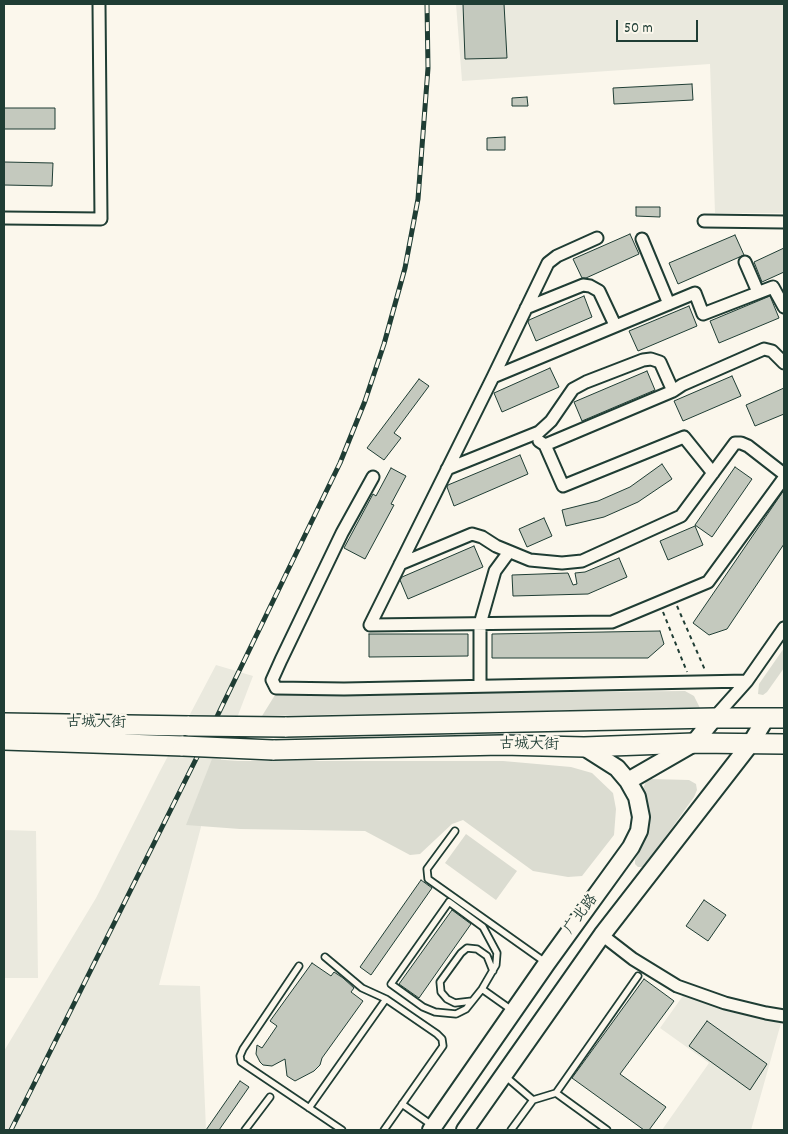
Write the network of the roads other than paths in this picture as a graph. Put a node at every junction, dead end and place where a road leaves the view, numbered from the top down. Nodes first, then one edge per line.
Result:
1 (99, 4) edge
2 (4, 218) edge
3 (704, 222) dead end
4 (784, 222) edge
5 (597, 238) dead end
6 (642, 239) dead end
7 (745, 262) dead end
8 (758, 292) junction
9 (669, 304) junction
10 (784, 307) edge
11 (526, 308) junction
12 (615, 325) junction
13 (784, 363) edge
14 (493, 377) junction
15 (673, 391) junction
16 (532, 435) junction
17 (545, 445) junction
18 (447, 469) junction
19 (713, 473) junction
20 (784, 474) edge
21 (373, 477) dead end
22 (784, 478) edge
23 (509, 552) junction
24 (400, 564) junction
25 (480, 624) junction
26 (784, 628) edge
27 (747, 681) junction
28 (480, 686) junction
29 (714, 718) junction
30 (775, 718) edge
31 (4, 722) edge
32 (4, 740) edge
33 (694, 743) junction
34 (750, 744) junction
35 (784, 744) edge
36 (584, 747) junction
37 (628, 781) junction
38 (456, 831) dead end
39 (602, 935) junction
40 (324, 957) dead end
41 (547, 963) junction
42 (299, 966) dead end
43 (492, 970) junction
44 (638, 976) dead end
45 (482, 989) junction
46 (386, 999) junction
47 (472, 1001) junction
48 (513, 1012) junction
49 (784, 1016) edge
50 (504, 1075) junction
51 (457, 1092) junction
52 (556, 1093) junction
53 (270, 1097) dead end
54 (533, 1100) junction
55 (402, 1104) junction
56 (309, 1108) junction
57 (480, 1108) junction
58 (432, 1128) edge
59 (245, 1130) edge
60 (342, 1130) edge
61 (384, 1130) edge
62 (466, 1130) edge
63 (511, 1130) edge
64 (607, 1130) edge

1 - 2 street
3 - 4 street
5 - 11 street
6 - 9 street
7 - 8 street
8 - 9 street
8 - 10 street
9 - 12 street
11 - 12 street
11 - 14 street
12 - 14 street
13 - 15 street
14 - 18 street
15 - 16 street
15 - 17 street
16 - 17 street
16 - 18 street
17 - 19 street
18 - 24 street
19 - 20 street
19 - 23 street
21 - 28 street
22 - 25 street
23 - 24 street
23 - 25 street
24 - 25 street
25 - 28 street
26 - 27 street
27 - 28 street
27 - 29 street
29 - 30 main road, 古城大街
29 - 31 main road, 古城大街, bridge
29 - 33 main road
30 - 34 main road, 广北路
32 - 36 main road, 古城大街, bridge
33 - 34 main road, 古城大街
33 - 36 main road, 古城大街
33 - 37 main road
34 - 35 main road, 古城大街
34 - 39 main road, 广北路
36 - 37 main road
37 - 41 main road, 广北路
38 - 41 lane
39 - 49 street
39 - 50 main road, 广北路
40 - 46 lane
41 - 48 main road, 广北路
42 - 56 lane
43 - 45 lane
43 - 47 lane
43 - 47 lane
44 - 52 lane
45 - 47 lane
45 - 48 lane
46 - 55 lane
46 - 56 lane
48 - 51 main road, 广北路
50 - 54 lane
50 - 57 main road, 广北路
51 - 57 main road
51 - 58 main road, 广北路
52 - 54 lane
52 - 64 lane
53 - 59 lane
54 - 63 lane
55 - 58 lane
55 - 61 lane
56 - 60 lane
57 - 62 main road, 广北路

